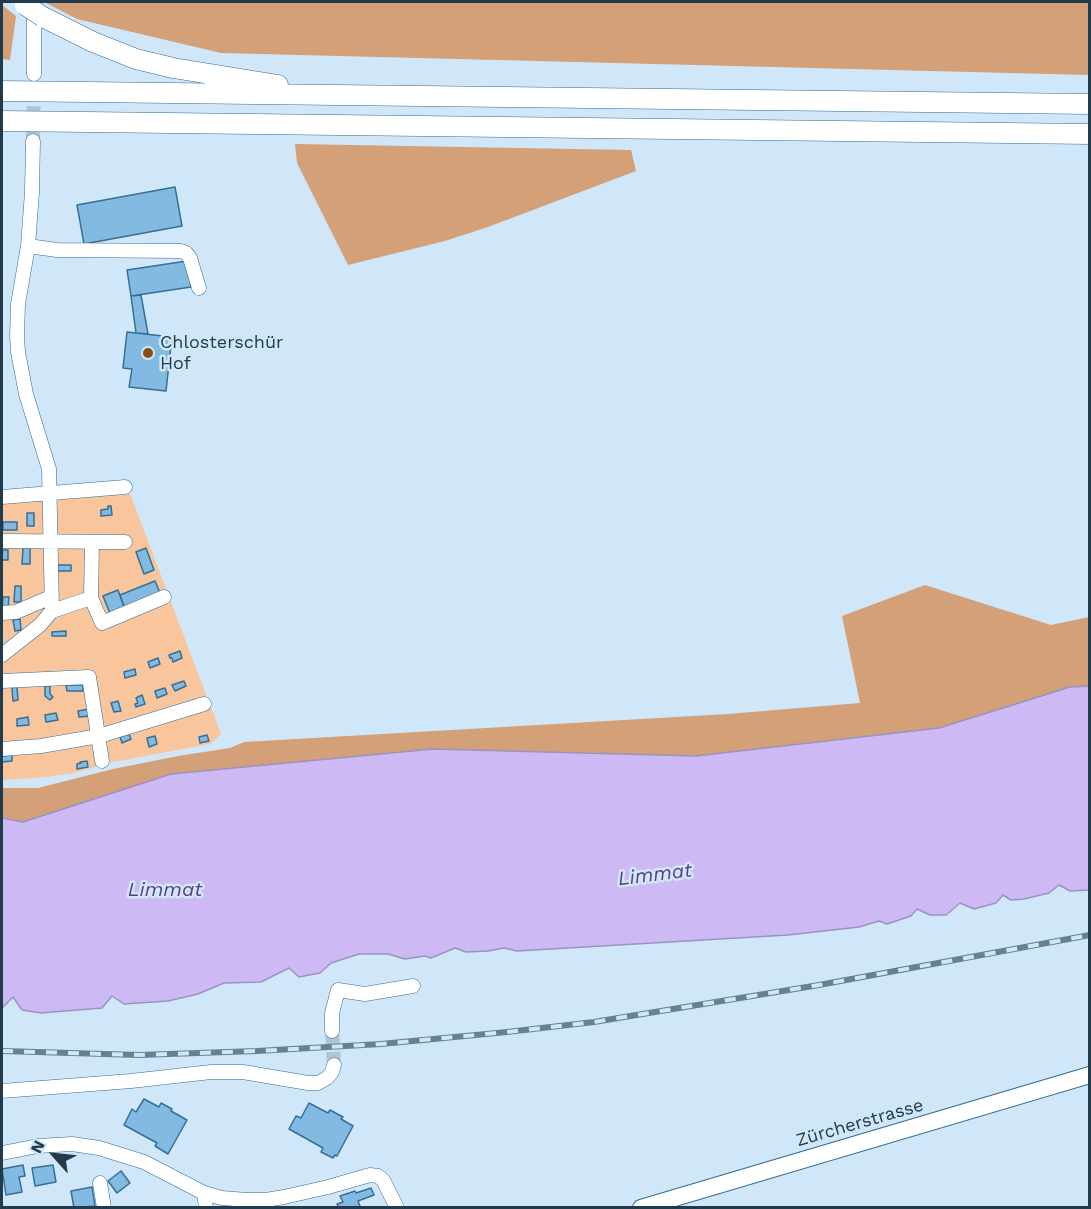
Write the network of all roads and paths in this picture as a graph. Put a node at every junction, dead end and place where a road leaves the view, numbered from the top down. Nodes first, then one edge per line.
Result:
1 (31, 6) edge
2 (34, 74) tunnel mouth
3 (2, 91) edge
4 (334, 96) junction
5 (1089, 104) edge
6 (2, 121) edge
7 (1089, 134) edge
8 (33, 141) tunnel mouth
9 (28, 246) junction
10 (199, 288) dead end
11 (125, 487) dead end
12 (50, 493) junction
13 (2, 497) edge
14 (2, 541) edge
15 (50, 541) junction
16 (92, 542) junction
17 (125, 542) dead end
18 (164, 597) dead end
19 (91, 598) junction
20 (51, 604) junction
21 (2, 613) edge
22 (2, 656) edge
23 (2, 681) edge
24 (204, 704) dead end
25 (99, 736) junction
26 (2, 749) edge
27 (102, 761) dead end
28 (413, 986) dead end
29 (332, 1031) tunnel mouth
30 (334, 1065) dead end
31 (1089, 1075) edge
32 (2, 1091) edge
33 (2, 1153) edge
34 (99, 1183) dead end
35 (204, 1193) junction
36 (104, 1208) edge
37 (206, 1208) edge
38 (397, 1208) edge
39 (641, 1208) edge

1 - 2 street
1 - 4 highway
3 - 4 highway
4 - 5 highway
6 - 7 highway
8 - 9 street
9 - 10 street
9 - 12 street
11 - 12 street
12 - 13 street
12 - 15 street
14 - 15 street
15 - 16 street
15 - 20 street
16 - 17 street
16 - 19 street
18 - 19 street
19 - 20 street
20 - 21 street
20 - 22 street
23 - 25 street
24 - 25 street
25 - 26 street
25 - 27 street
28 - 29 street
30 - 32 street
31 - 39 main road, Zürcherstrasse
33 - 35 street
34 - 36 street
35 - 37 street
35 - 38 street

